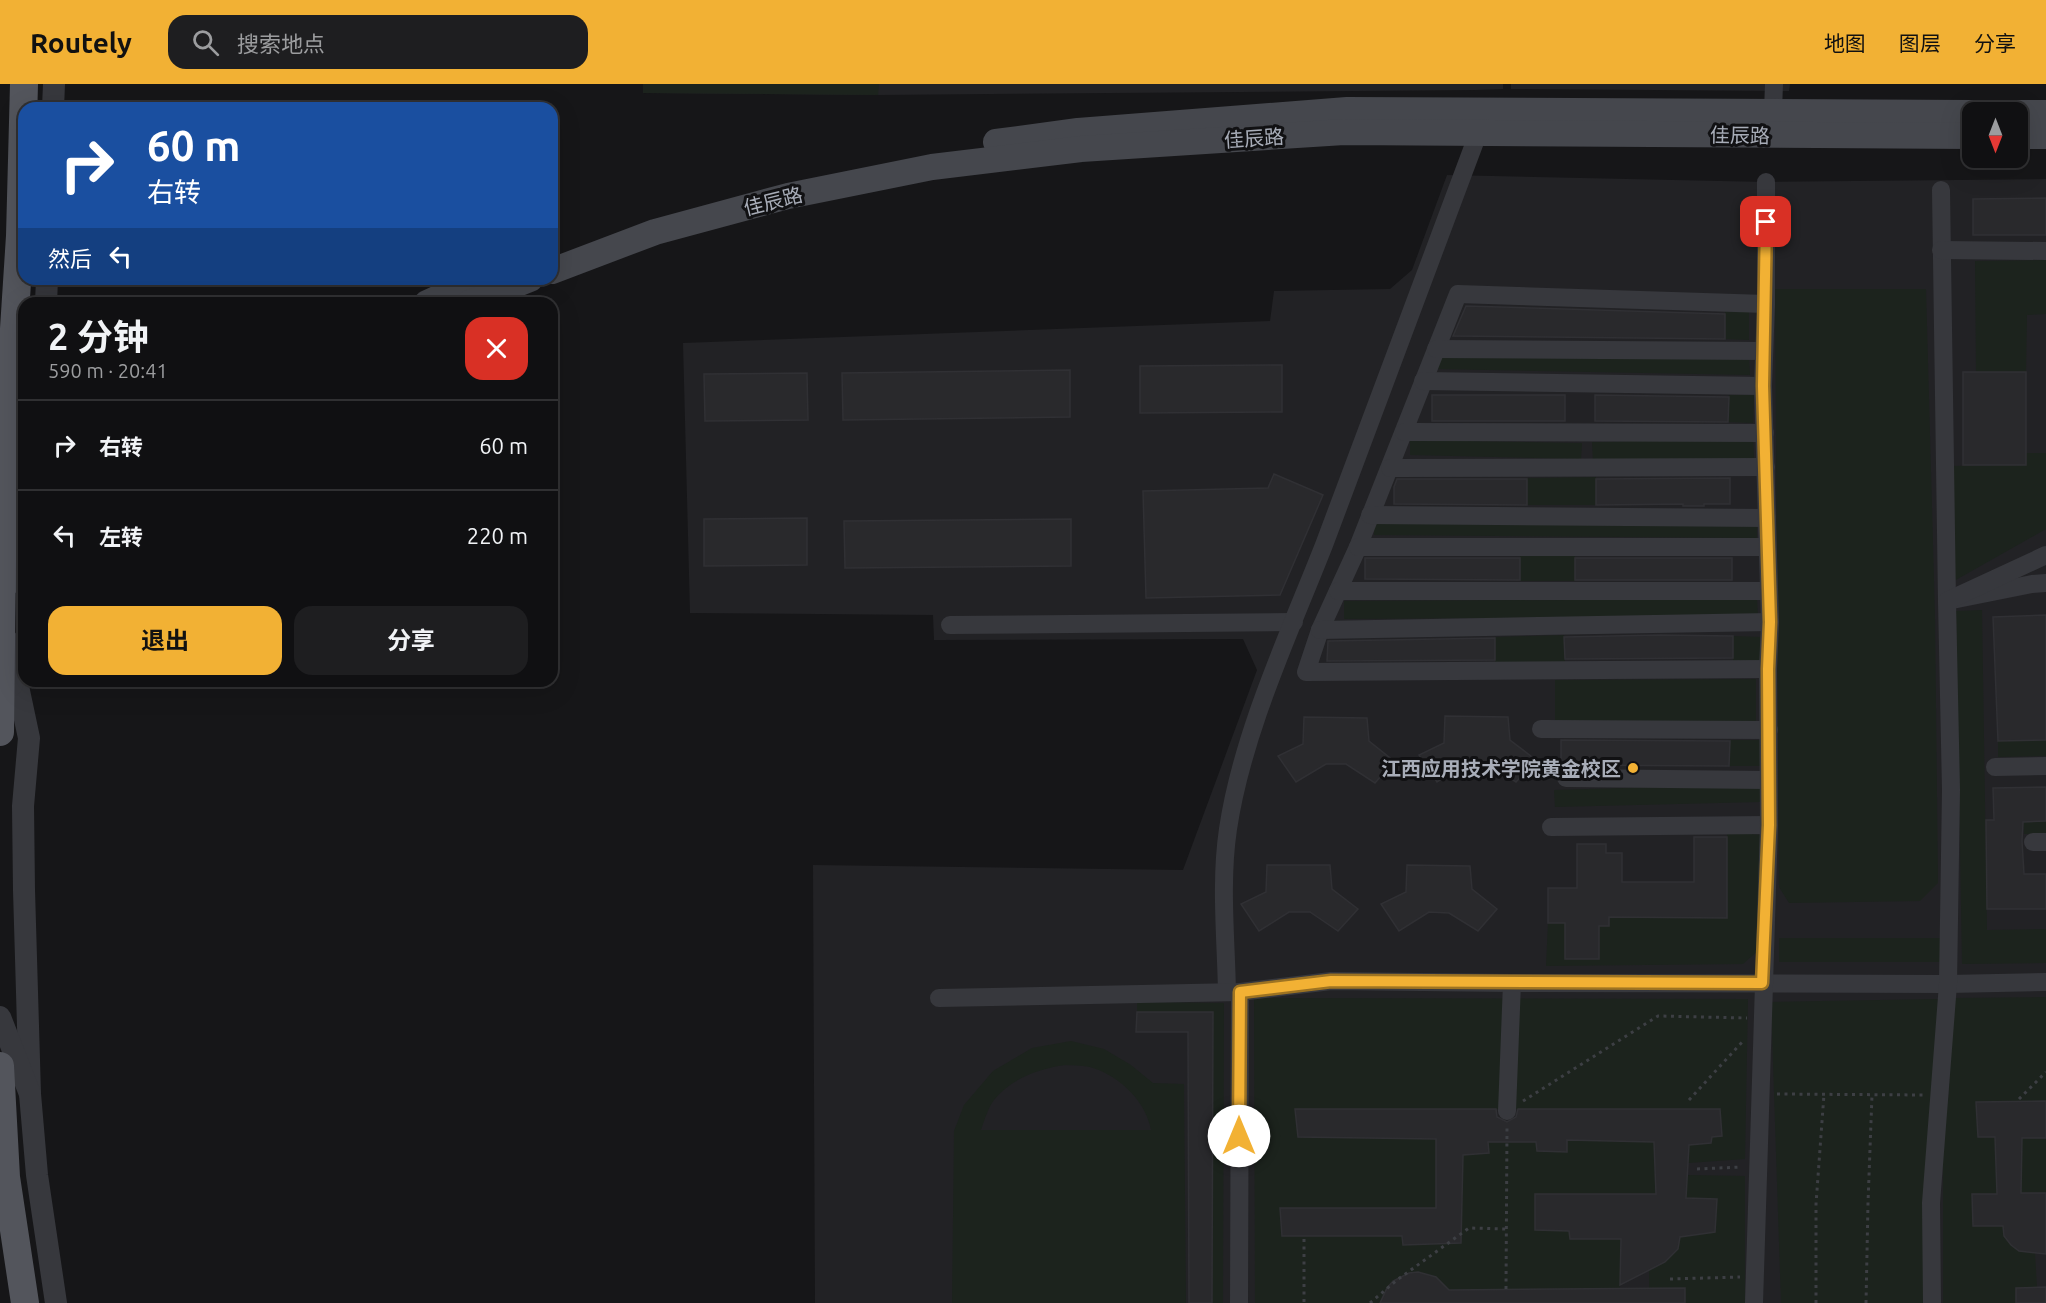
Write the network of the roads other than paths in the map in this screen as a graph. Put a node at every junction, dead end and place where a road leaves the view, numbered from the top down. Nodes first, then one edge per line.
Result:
1 (24, 84) edge
2 (54, 84) edge
3 (1774, 84) edge
4 (24, 102) edge
5 (53, 102) edge
6 (1773, 111) junction
7 (1962, 113) edge
8 (2028, 113) edge
9 (2046, 113) edge
10 (1479, 132) junction
11 (1962, 136) edge
12 (2028, 136) edge
13 (2046, 136) edge
14 (1766, 182) dead end
15 (1941, 190) dead end
16 (558, 250) edge
17 (1941, 250) junction
18 (2046, 251) edge
19 (558, 269) edge
20 (18, 284) edge
21 (466, 285) edge
22 (515, 285) edge
23 (440, 297) edge
24 (484, 297) edge
25 (1766, 303) junction
26 (1436, 349) junction
27 (1764, 351) junction
28 (1423, 381) junction
29 (1763, 386) junction
30 (9, 406) junction
31 (1404, 432) junction
32 (1765, 433) junction
33 (18, 443) edge
34 (1766, 467) junction
35 (1390, 468) junction
36 (1370, 515) junction
37 (1767, 518) junction
38 (1358, 547) junction
39 (1767, 548) junction
40 (2046, 555) edge
41 (8, 568) edge
42 (2046, 584) edge
43 (1338, 591) junction
44 (1769, 591) junction
45 (1947, 601) junction
46 (1294, 622) junction
47 (1770, 622) junction
48 (950, 625) dead end
49 (1320, 630) junction
50 (18, 661) edge
51 (1768, 669) junction
52 (15, 672) junction
53 (0, 724) edge
54 (1540, 729) dead end
55 (1769, 730) junction
56 (0, 732) edge
57 (2046, 766) edge
58 (1995, 767) dead end
59 (1566, 778) dead end
60 (1768, 780) junction
61 (1769, 825) junction
62 (1551, 827) dead end
63 (2046, 981) edge
64 (1512, 983) junction
65 (1762, 983) junction
66 (1948, 984) junction
67 (1234, 992) junction
68 (939, 998) dead end
69 (0, 1017) edge
70 (0, 1066) edge
71 (30, 1094) junction
72 (1507, 1111) road end
73 (25, 1303) edge
74 (56, 1303) edge
75 (1239, 1303) edge
76 (1754, 1303) edge
77 (1932, 1303) edge

1 - 4 main road
2 - 5 street
3 - 6 street
6 - 7 main road, 佳辰路
6 - 16 main road, 佳辰路
8 - 9 main road
10 - 11 main road, 佳辰路
10 - 19 main road, 佳辰路
10 - 46 street
12 - 13 main road
14 - 25 street
15 - 17 street
17 - 18 street
17 - 45 street
20 - 30 main road
21 - 23 main road
22 - 24 main road
25 - 26 street
25 - 27 street
26 - 27 street
26 - 28 street
27 - 29 street
28 - 29 street
28 - 31 street
29 - 32 street
30 - 33 street
30 - 41 main road
31 - 32 street
31 - 35 street
32 - 34 street
34 - 35 street
34 - 37 street
35 - 36 street
36 - 37 street
36 - 38 street
37 - 39 street
38 - 39 street
38 - 43 street
39 - 44 street
40 - 45 street
41 - 53 main road
42 - 45 street
43 - 44 street
43 - 49 street
44 - 47 street
45 - 66 street
46 - 48 street
46 - 67 street
47 - 49 street
47 - 51 street
49 - 51 street
50 - 52 street
51 - 55 street
52 - 53 street
52 - 71 street
53 - 56 main road
54 - 55 street
55 - 60 street
57 - 58 street
59 - 60 street
60 - 61 street
61 - 62 street
61 - 65 street
63 - 66 street
64 - 65 street
64 - 67 street
64 - 72 street
65 - 66 street
65 - 76 street
66 - 77 street
67 - 68 street
67 - 75 street
69 - 71 street
70 - 73 main road
71 - 74 street

